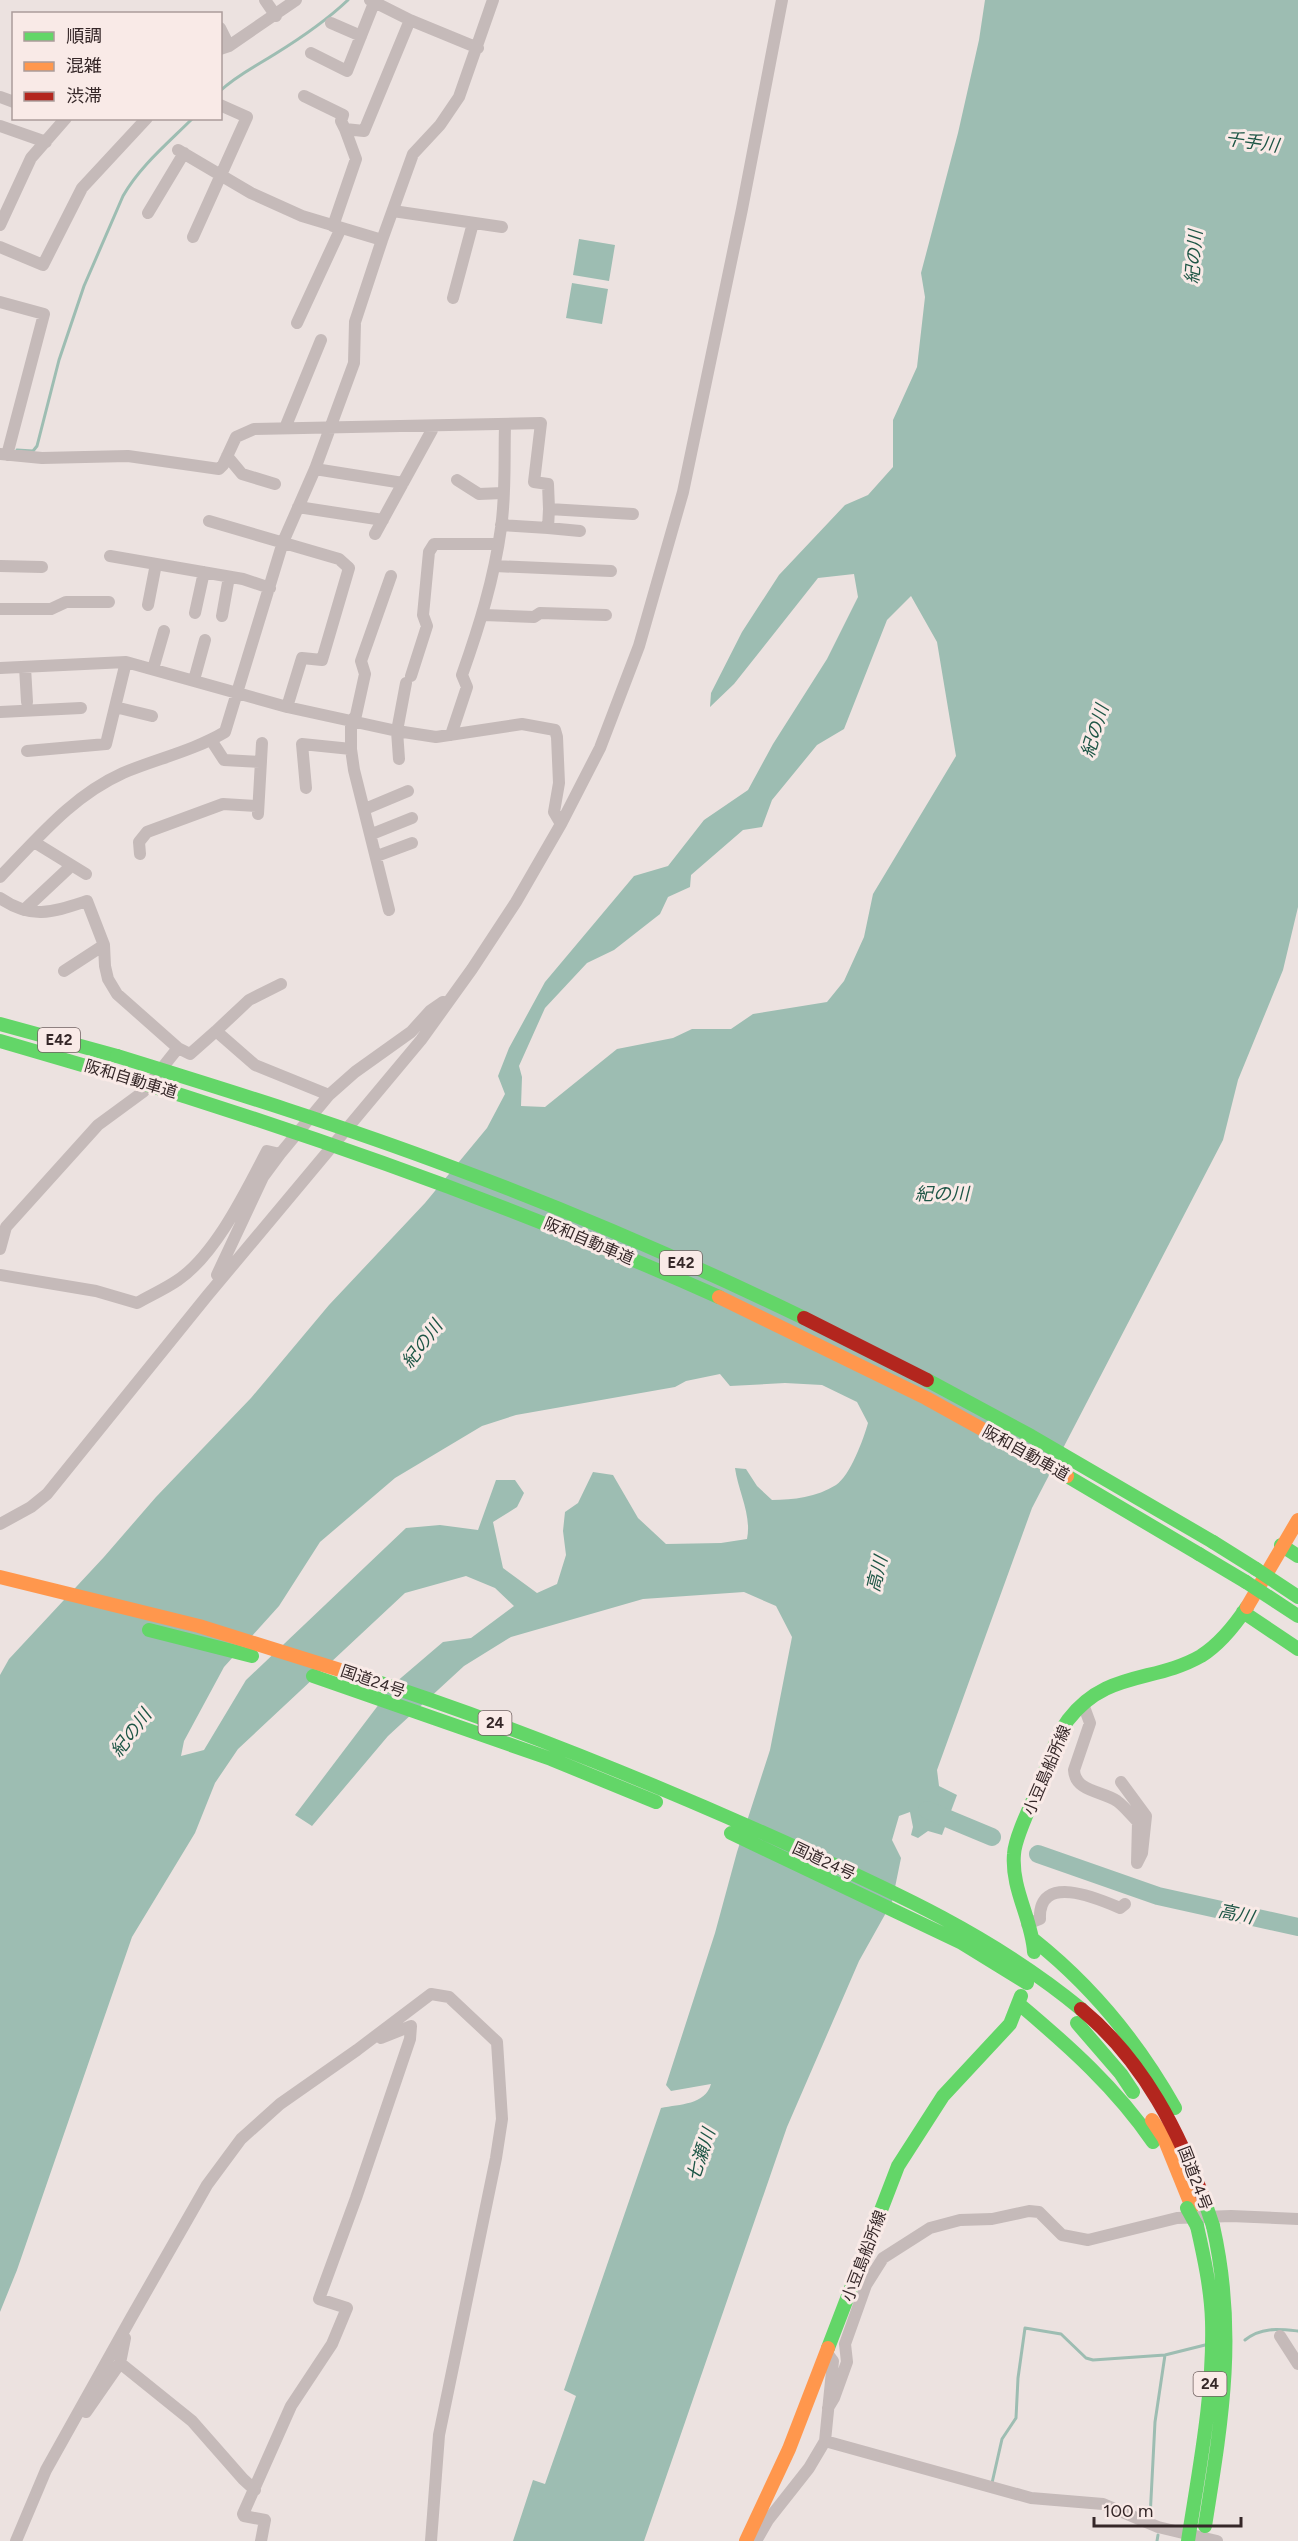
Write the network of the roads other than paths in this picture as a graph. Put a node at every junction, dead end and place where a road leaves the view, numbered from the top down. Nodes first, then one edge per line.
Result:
1 (265, 0) edge
2 (296, 0) edge
3 (493, 0) edge
4 (782, 0) edge
5 (372, 2) edge
6 (276, 16) junction
7 (410, 20) junction
8 (331, 23) dead end
9 (361, 36) junction
10 (225, 48) edge
11 (478, 48) junction
12 (311, 53) dead end
13 (304, 96) dead end
14 (222, 106) edge
15 (62, 120) edge
16 (145, 120) edge
17 (0, 126) edge
18 (345, 129) junction
19 (46, 142) junction
20 (222, 176) junction
21 (393, 211) junction
22 (148, 213) dead end
23 (473, 223) junction
24 (0, 225) edge
25 (337, 227) junction
26 (502, 227) dead end
27 (193, 237) dead end
28 (382, 240) junction
29 (0, 247) edge
30 (453, 298) dead end
31 (0, 302) edge
32 (297, 323) dead end
33 (321, 340) dead end
34 (505, 426) junction
35 (285, 428) junction
36 (330, 428) junction
37 (432, 430) dead end
38 (6, 451) edge
39 (227, 456) junction
40 (315, 469) junction
41 (457, 480) dead end
42 (403, 483) junction
43 (275, 484) dead end
44 (503, 493) junction
45 (298, 507) junction
46 (549, 509) junction
47 (633, 514) dead end
48 (383, 520) junction
49 (209, 521) dead end
50 (501, 525) junction
51 (548, 528) junction
52 (580, 531) dead end
53 (375, 534) dead end
54 (283, 542) junction
55 (498, 544) junction
56 (110, 556) dead end
57 (156, 564) junction
58 (0, 566) edge
59 (495, 566) junction
60 (42, 567) dead end
61 (611, 571) dead end
62 (204, 572) junction
63 (391, 576) dead end
64 (229, 577) junction
65 (270, 588) junction
66 (109, 602) dead end
67 (148, 605) dead end
68 (0, 609) edge
69 (195, 613) dead end
70 (484, 615) junction
71 (606, 615) dead end
72 (222, 616) dead end
73 (164, 631) dead end
74 (205, 640) dead end
75 (126, 662) junction
76 (25, 667) junction
77 (0, 669) edge
78 (153, 669) junction
79 (194, 680) junction
80 (238, 693) junction
81 (27, 702) dead end
82 (115, 707) junction
83 (287, 707) junction
84 (81, 708) dead end
85 (0, 712) edge
86 (152, 716) dead end
87 (351, 723) junction
88 (397, 731) junction
89 (451, 735) junction
90 (211, 740) junction
91 (262, 743) dead end
92 (351, 749) junction
93 (27, 751) dead end
94 (399, 759) dead end
95 (260, 762) junction
96 (306, 789) dead end
97 (408, 791) dead end
98 (365, 809) junction
99 (411, 818) dead end
100 (561, 824) junction
101 (372, 834) junction
102 (34, 842) junction
103 (412, 843) dead end
104 (140, 854) dead end
105 (377, 856) junction
106 (71, 866) junction
107 (86, 874) dead end
108 (0, 877) edge
109 (0, 898) edge
110 (24, 910) junction
111 (389, 910) dead end
112 (104, 945) junction
113 (64, 971) dead end
114 (281, 984) dead end
115 (449, 998) junction
116 (0, 1024) edge
117 (216, 1031) junction
118 (0, 1041) edge
119 (178, 1048) junction
120 (329, 1095) junction
121 (279, 1154) junction
122 (0, 1249) edge
123 (0, 1275) edge
124 (207, 1296) junction
125 (1298, 1520) edge
126 (0, 1524) edge
127 (1281, 1545) junction
128 (1298, 1556) edge
129 (0, 1577) edge
130 (1298, 1597) edge
131 (1243, 1612) junction
132 (1298, 1616) edge
133 (135, 1626) dead end
134 (1298, 1649) edge
135 (1083, 1704) junction
136 (1121, 1782) dead end
137 (1125, 1904) dead end
138 (1027, 1924) junction
139 (965, 1936) junction
140 (357, 2050) junction
141 (1176, 2120) junction
142 (1160, 2143) junction
143 (1298, 2219) edge
144 (130, 2318) junction
145 (1280, 2336) dead end
146 (827, 2353) junction
147 (120, 2363) junction
148 (1298, 2364) edge
149 (828, 2408) junction
150 (825, 2441) junction
151 (46, 2470) junction
152 (255, 2490) junction
153 (776, 2510) junction
154 (1189, 2538) edge
155 (1208, 2540) edge
156 (16, 2541) edge
157 (261, 2541) edge
158 (431, 2541) edge
159 (746, 2541) edge
160 (756, 2541) edge
161 (764, 2541) edge

1 - 6 street
2 - 6 street
3 - 11 street
4 - 100 street
5 - 7 street
5 - 9 street
6 - 10 street
7 - 11 street
7 - 18 street
8 - 9 street
9 - 12 street
11 - 21 street
13 - 18 street
14 - 20 street
15 - 19 street
16 - 29 street
17 - 19 street
18 - 25 street
19 - 24 street
20 - 22 street
20 - 25 street
20 - 27 street
21 - 23 street
21 - 28 street
23 - 26 street
23 - 30 street
25 - 28 street
25 - 32 street
28 - 36 street
31 - 38 street
33 - 35 street
34 - 36 street
34 - 44 street
34 - 46 street
35 - 36 street
35 - 39 street
36 - 40 street
37 - 42 street
38 - 39 street
39 - 43 street
40 - 42 street
40 - 45 street
41 - 44 street
42 - 48 street
44 - 50 street
45 - 48 street
45 - 54 street
46 - 47 street
46 - 51 street
48 - 53 street
49 - 54 street
50 - 51 street
50 - 55 street
51 - 52 street
54 - 65 street
54 - 83 street
55 - 59 street
55 - 88 street
56 - 57 street
57 - 62 street
57 - 67 street
58 - 60 street
59 - 61 street
59 - 70 street
62 - 64 street
62 - 69 street
63 - 87 street
64 - 65 street
64 - 72 street
65 - 80 street
66 - 68 street
70 - 71 street
70 - 89 street
73 - 78 street
74 - 79 street
75 - 76 street
75 - 78 street
75 - 82 street
76 - 77 street
76 - 81 street
78 - 79 street
79 - 80 street
80 - 83 street
80 - 90 street
82 - 86 street
82 - 93 street
83 - 87 street
84 - 85 street
87 - 88 street
87 - 92 street
88 - 89 street
88 - 94 street
89 - 100 street
90 - 95 street
90 - 102 street
91 - 95 street
92 - 96 street
92 - 98 street
95 - 104 street
97 - 98 street
98 - 101 street
99 - 101 street
100 - 115 street
101 - 105 street
102 - 106 street
102 - 108 street
103 - 105 street
105 - 111 street
106 - 107 street
106 - 110 street
109 - 110 street
110 - 112 street
112 - 113 street
112 - 119 street
114 - 117 street
115 - 120 street
115 - 124 street
116 - 130 main road, 阪和自動車道 / E42, bridge
117 - 119 street
117 - 120 street
118 - 132 main road, 阪和自動車道 / E42, bridge
119 - 122 street
120 - 121 street
121 - 123 street
121 - 124 street
124 - 126 street
125 - 127 main road, 小豆島船所線
127 - 128 main road
127 - 131 main road, 小豆島船所線
129 - 139 main road, 国道24号 / 24
131 - 134 main road
131 - 135 main road, 小豆島船所線
133 - 139 main road, 国道24号 / 24
135 - 136 street
135 - 138 main road, 小豆島船所線
137 - 138 street
138 - 141 main road, 小豆島船所線 / 24
139 - 141 main road, 国道24号 / 24
139 - 142 main road, 国道24号 / 24
140 - 144 street
140 - 152 street
140 - 158 street
141 - 155 main road, 国道24号 / 24, bridge
142 - 146 main road, 小豆島船所線 / 24
142 - 154 main road, 国道24号 / 24, bridge
143 - 149 street
144 - 147 street
144 - 151 street
145 - 148 street
146 - 149 street
146 - 159 main road, 小豆島船所線
147 - 151 street
147 - 152 street
149 - 150 street
150 - 153 street
150 - 154 street
151 - 156 street
152 - 157 street
153 - 160 street
153 - 161 street
154 - 155 street

